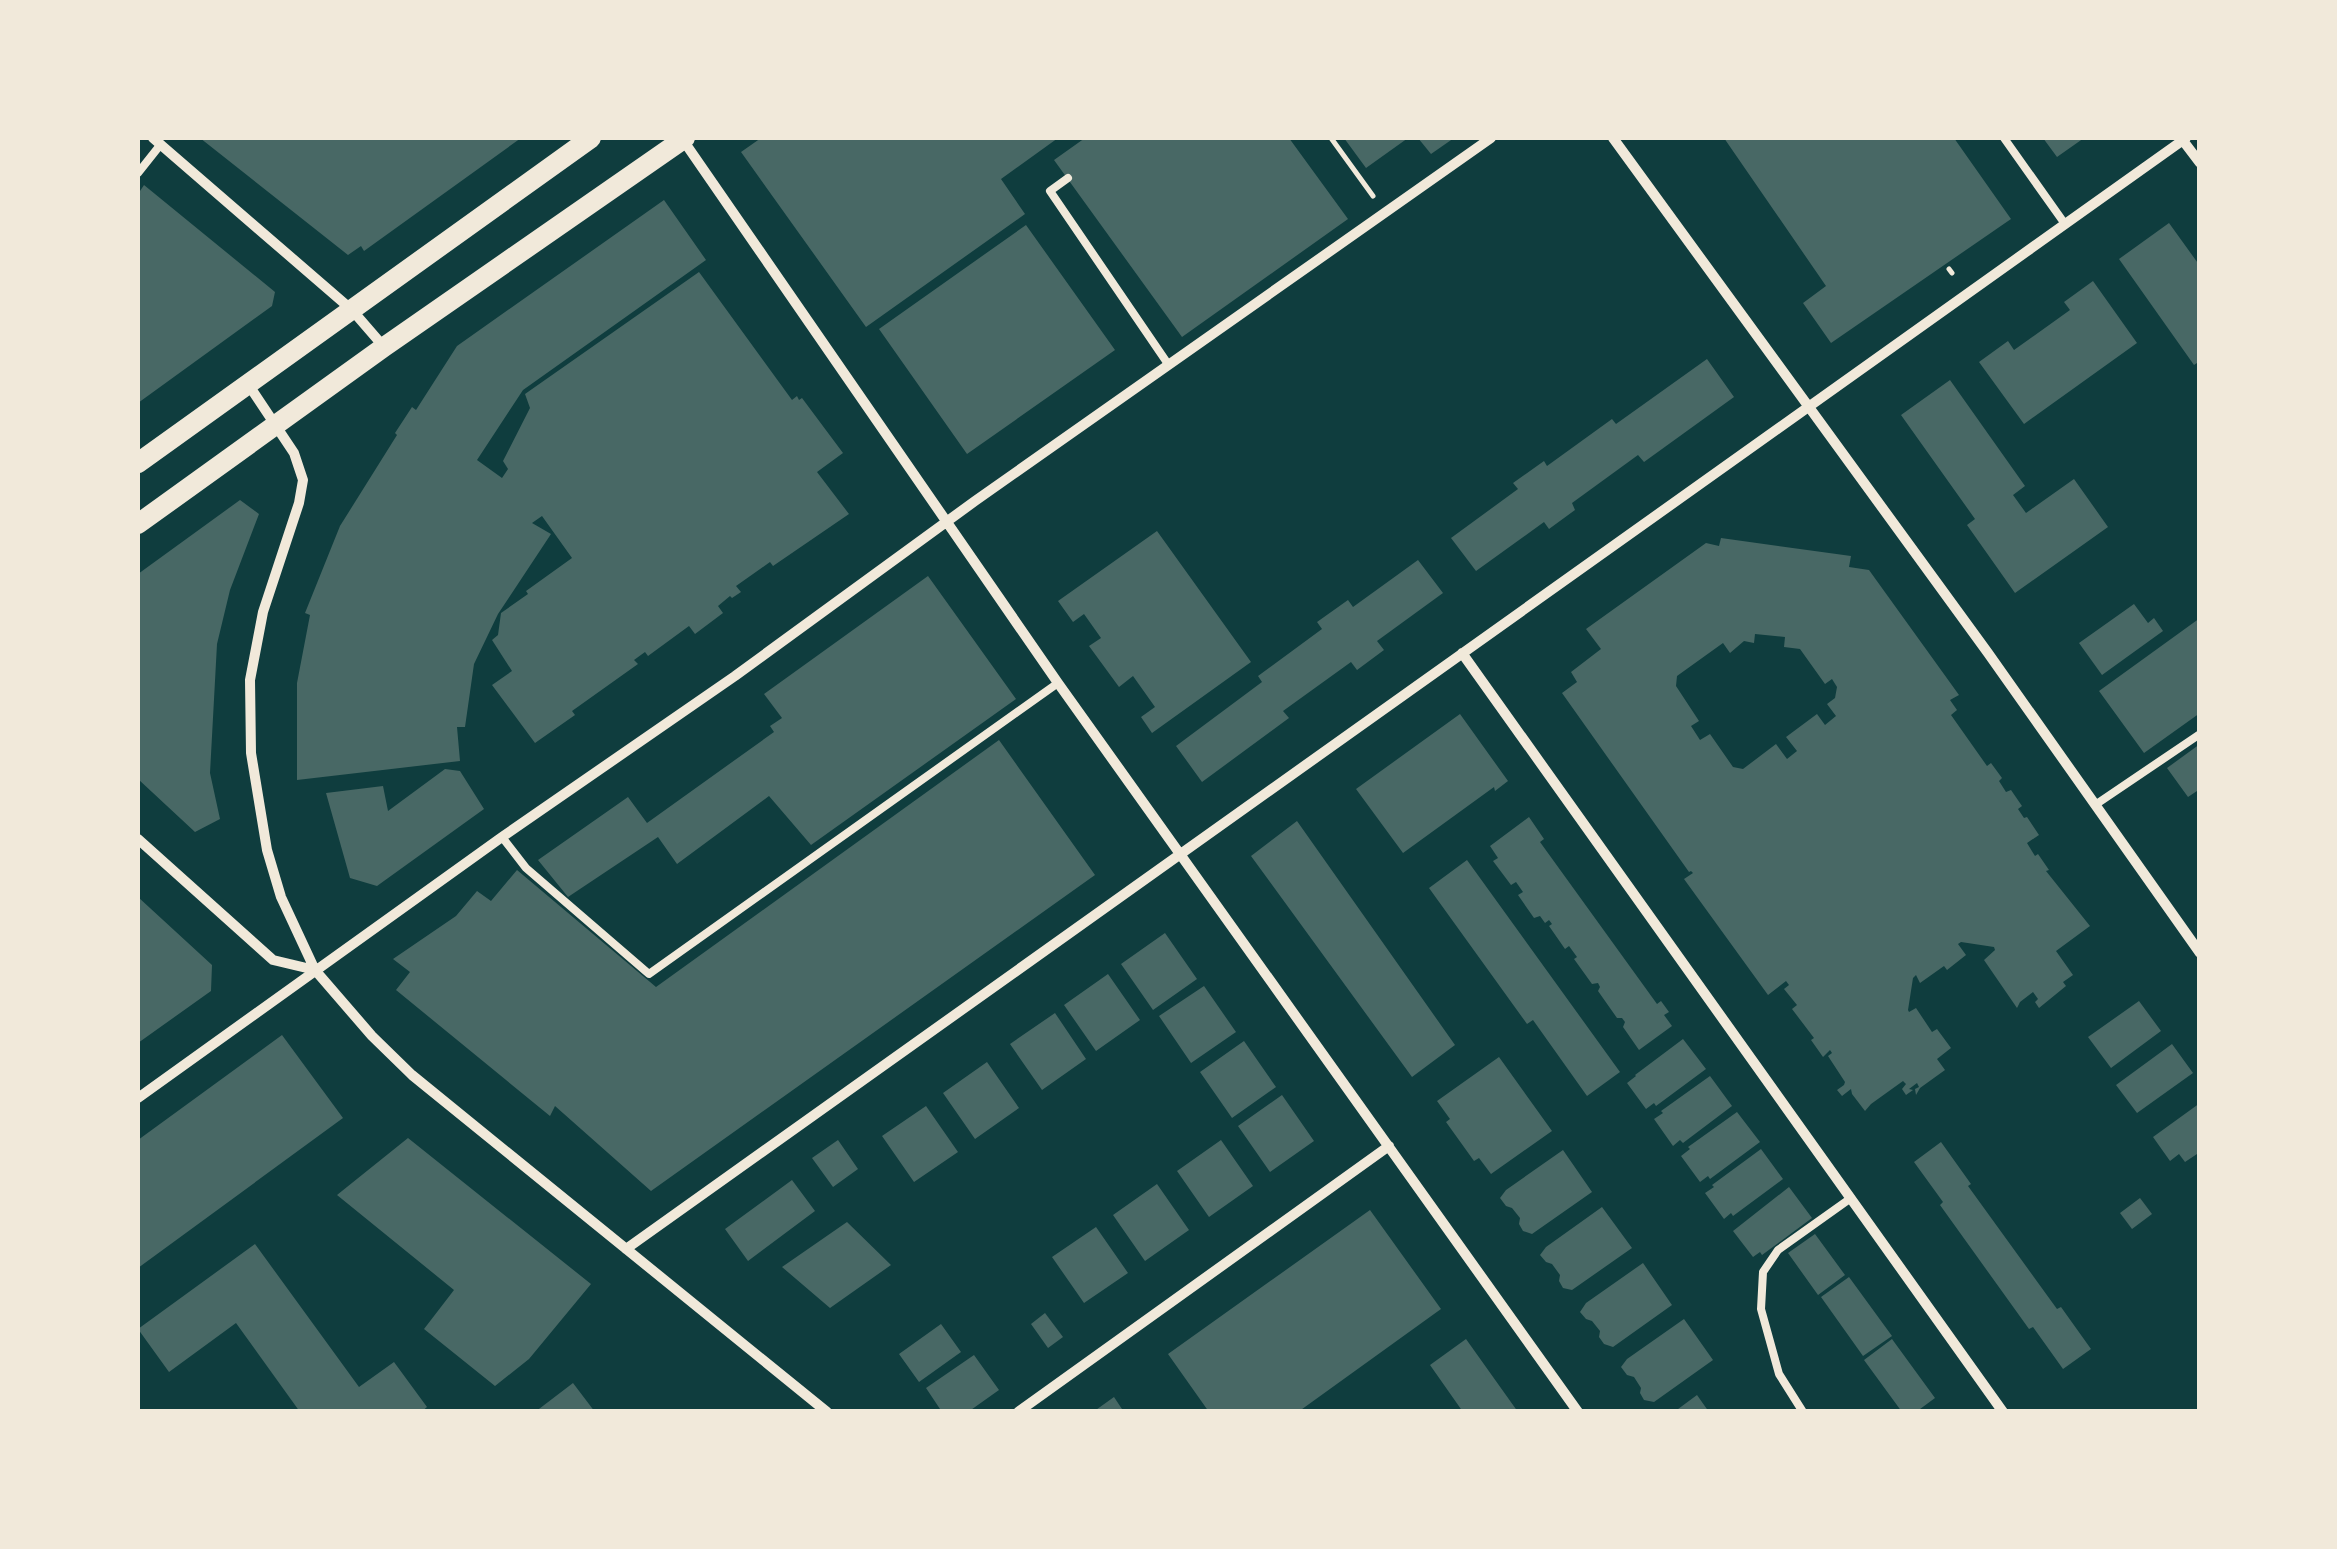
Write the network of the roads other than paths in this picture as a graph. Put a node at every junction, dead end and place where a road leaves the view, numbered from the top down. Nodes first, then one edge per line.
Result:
1 (591, 138) edge
2 (684, 138) edge
3 (1490, 138) edge
4 (2004, 138) edge
5 (2183, 138) edge
6 (1616, 139) edge
7 (157, 141) edge
8 (2200, 163) edge
9 (138, 173) edge
10 (1068, 178) dead end
11 (2065, 224) junction
12 (352, 310) junction
13 (384, 347) junction
14 (1168, 364) junction
15 (248, 384) junction
16 (1809, 406) junction
17 (276, 426) junction
18 (138, 463) edge
19 (946, 521) junction
20 (138, 524) edge
21 (1462, 653) junction
22 (1058, 683) junction
23 (2200, 734) edge
24 (2095, 805) junction
25 (502, 837) junction
26 (138, 839) edge
27 (1180, 855) junction
28 (2200, 954) edge
29 (315, 970) junction
30 (138, 1098) edge
31 (1389, 1146) junction
32 (1851, 1198) junction
33 (626, 1249) junction
34 (826, 1412) edge
35 (1018, 1412) edge
36 (1578, 1412) edge
37 (1803, 1412) edge
38 (2003, 1412) edge

1 - 12 main road
2 - 13 main road
2 - 19 street
3 - 14 street
4 - 11 lane
5 - 8 street
5 - 11 street
6 - 16 street
7 - 9 lane
7 - 12 street
10 - 14 lane
11 - 16 street
12 - 13 street
12 - 15 main road
13 - 17 main road
14 - 19 street
15 - 17 street
15 - 18 main road
16 - 21 street
16 - 24 street
17 - 20 main road
17 - 29 street
19 - 22 street
19 - 25 street
21 - 27 street
21 - 32 street
22 - 25 lane
22 - 27 street
23 - 24 lane
24 - 28 street
25 - 29 street
26 - 29 street
27 - 31 street
27 - 33 street
29 - 30 street
29 - 33 street
31 - 35 street
31 - 36 street
32 - 37 lane
32 - 38 street
33 - 34 street

